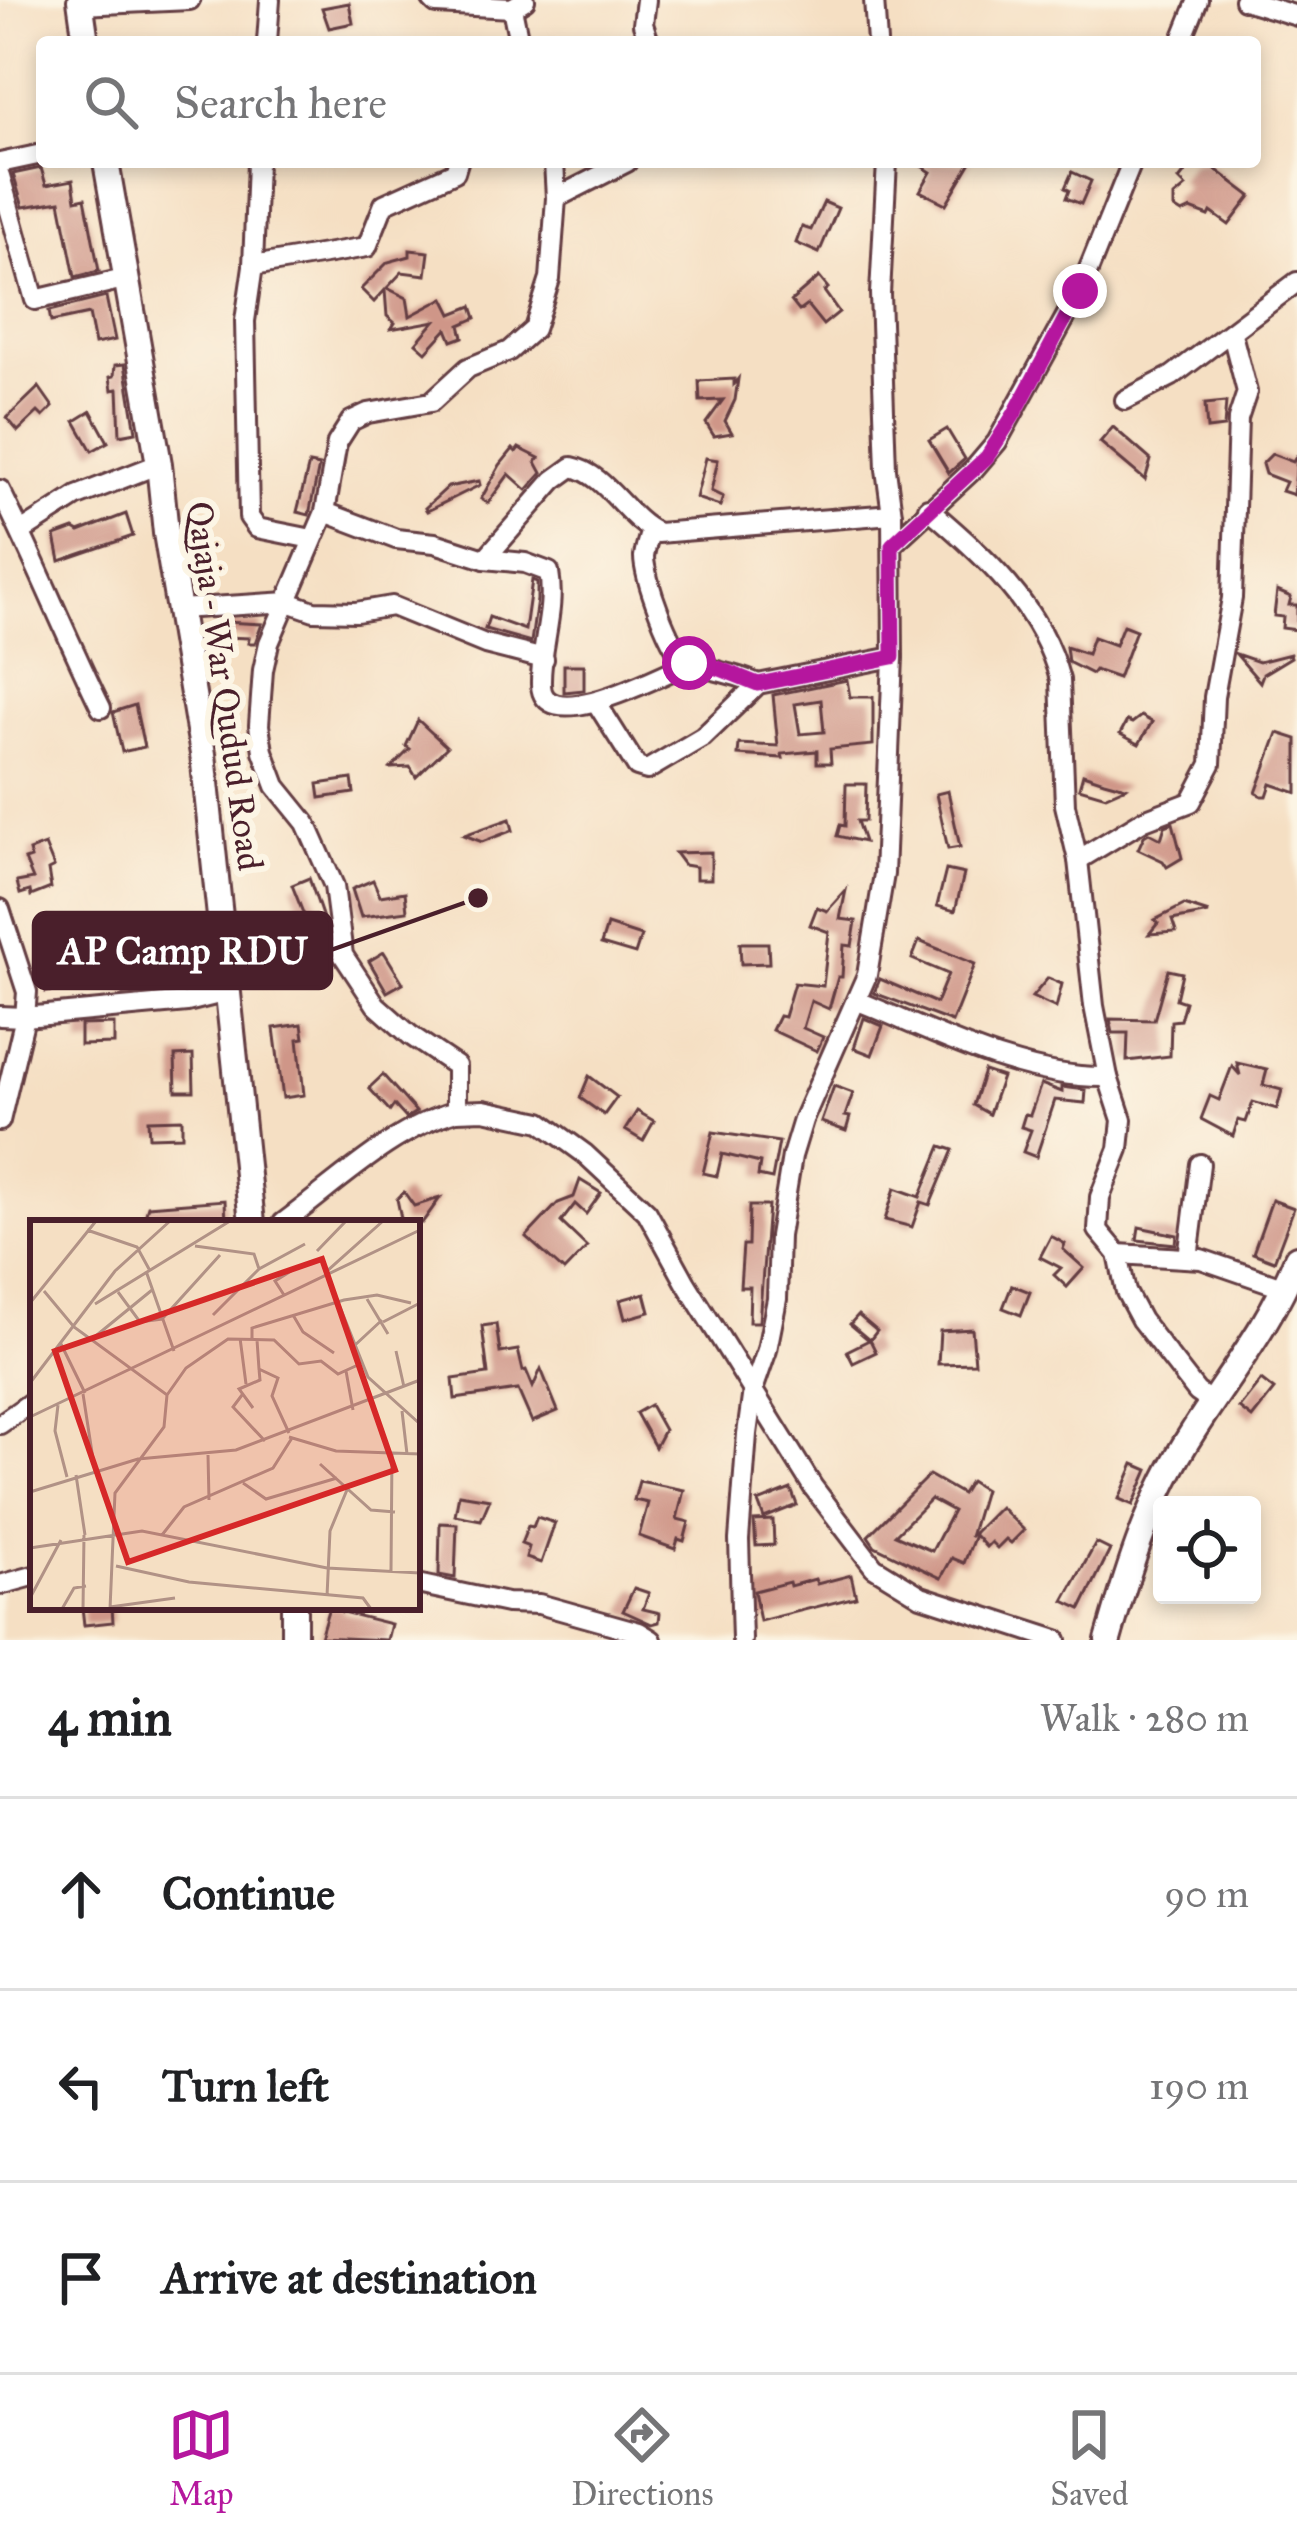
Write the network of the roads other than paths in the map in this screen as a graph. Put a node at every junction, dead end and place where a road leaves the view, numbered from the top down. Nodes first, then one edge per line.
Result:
1 (190, 0) edge
2 (270, 0) edge
3 (432, 0) edge
4 (646, 0) edge
5 (874, 0) edge
6 (1198, 0) edge
7 (1244, 0) edge
8 (80, 2) edge
9 (519, 4) edge
10 (1297, 16) edge
11 (85, 36) edge
12 (267, 36) edge
13 (520, 36) edge
14 (647, 36) edge
15 (877, 36) edge
16 (1183, 36) edge
17 (36, 155) edge
18 (0, 163) edge
19 (107, 168) edge
20 (257, 168) edge
21 (456, 168) edge
22 (554, 168) edge
23 (615, 168) edge
24 (887, 168) edge
25 (1130, 168) edge
26 (0, 176) edge
27 (556, 198) junction
28 (254, 266) junction
29 (128, 278) junction
30 (1295, 285) edge
31 (1232, 334) junction
32 (1125, 400) dead end
33 (159, 464) junction
34 (0, 490) edge
35 (928, 508) junction
36 (325, 512) junction
37 (892, 514) junction
38 (651, 530) junction
39 (21, 532) junction
40 (311, 539) junction
41 (892, 545) junction
42 (484, 559) junction
43 (288, 602) junction
44 (180, 609) junction
45 (893, 657) junction
46 (544, 659) junction
47 (689, 663) junction
48 (758, 684) junction
49 (596, 702) junction
50 (101, 708) dead end
51 (1078, 860) junction
52 (0, 909) edge
53 (227, 992) junction
54 (858, 1001) junction
55 (0, 1016) edge
56 (25, 1018) junction
57 (1108, 1077) junction
58 (456, 1111) junction
59 (0, 1121) edge
60 (1200, 1163) dead end
61 (252, 1220) edge
62 (287, 1220) edge
63 (1118, 1254) junction
64 (1188, 1258) junction
65 (1297, 1258) edge
66 (1285, 1288) junction
67 (753, 1390) junction
68 (30, 1402) edge
69 (1213, 1403) junction
70 (2, 1418) edge
71 (30, 1577) edge
72 (0, 1585) edge
73 (420, 1586) edge
74 (652, 1640) edge
75 (742, 1640) edge
76 (1057, 1640) edge
77 (1108, 1640) edge

1 - 8 street
2 - 12 street
3 - 9 street
4 - 14 street
5 - 15 street
6 - 16 street
7 - 10 street
8 - 11 street
9 - 13 street
17 - 18 street
19 - 29 street, Qajaja - War Qudud Road
20 - 28 street
21 - 28 street
22 - 27 street
23 - 27 street
24 - 37 street
25 - 35 street
26 - 29 street
27 - 36 street
28 - 40 street
29 - 33 street, Qajaja - War Qudud Road
30 - 31 street
31 - 32 street
31 - 51 street
33 - 39 street
33 - 44 street, Qajaja - War Qudud Road
34 - 39 street
35 - 41 street
35 - 51 street
36 - 40 street
36 - 42 street
37 - 38 street
37 - 41 street
38 - 42 street
38 - 47 street
39 - 50 street
40 - 43 street
41 - 45 street
42 - 46 street
43 - 44 street
43 - 46 street
43 - 58 street
44 - 53 street, Qajaja - War Qudud Road
45 - 48 street
45 - 54 street
46 - 49 street
47 - 48 street
47 - 49 street
48 - 49 street
51 - 57 street
52 - 56 street
53 - 56 street
53 - 61 street, Qajaja - War Qudud Road
54 - 57 street
54 - 67 street
55 - 56 street
56 - 59 street
57 - 63 street
58 - 62 street
58 - 67 street
60 - 64 street
63 - 64 street
63 - 69 street
64 - 66 street
65 - 66 street
66 - 69 street
67 - 75 street
67 - 76 street
68 - 70 street
69 - 77 street
71 - 72 street
73 - 74 street

